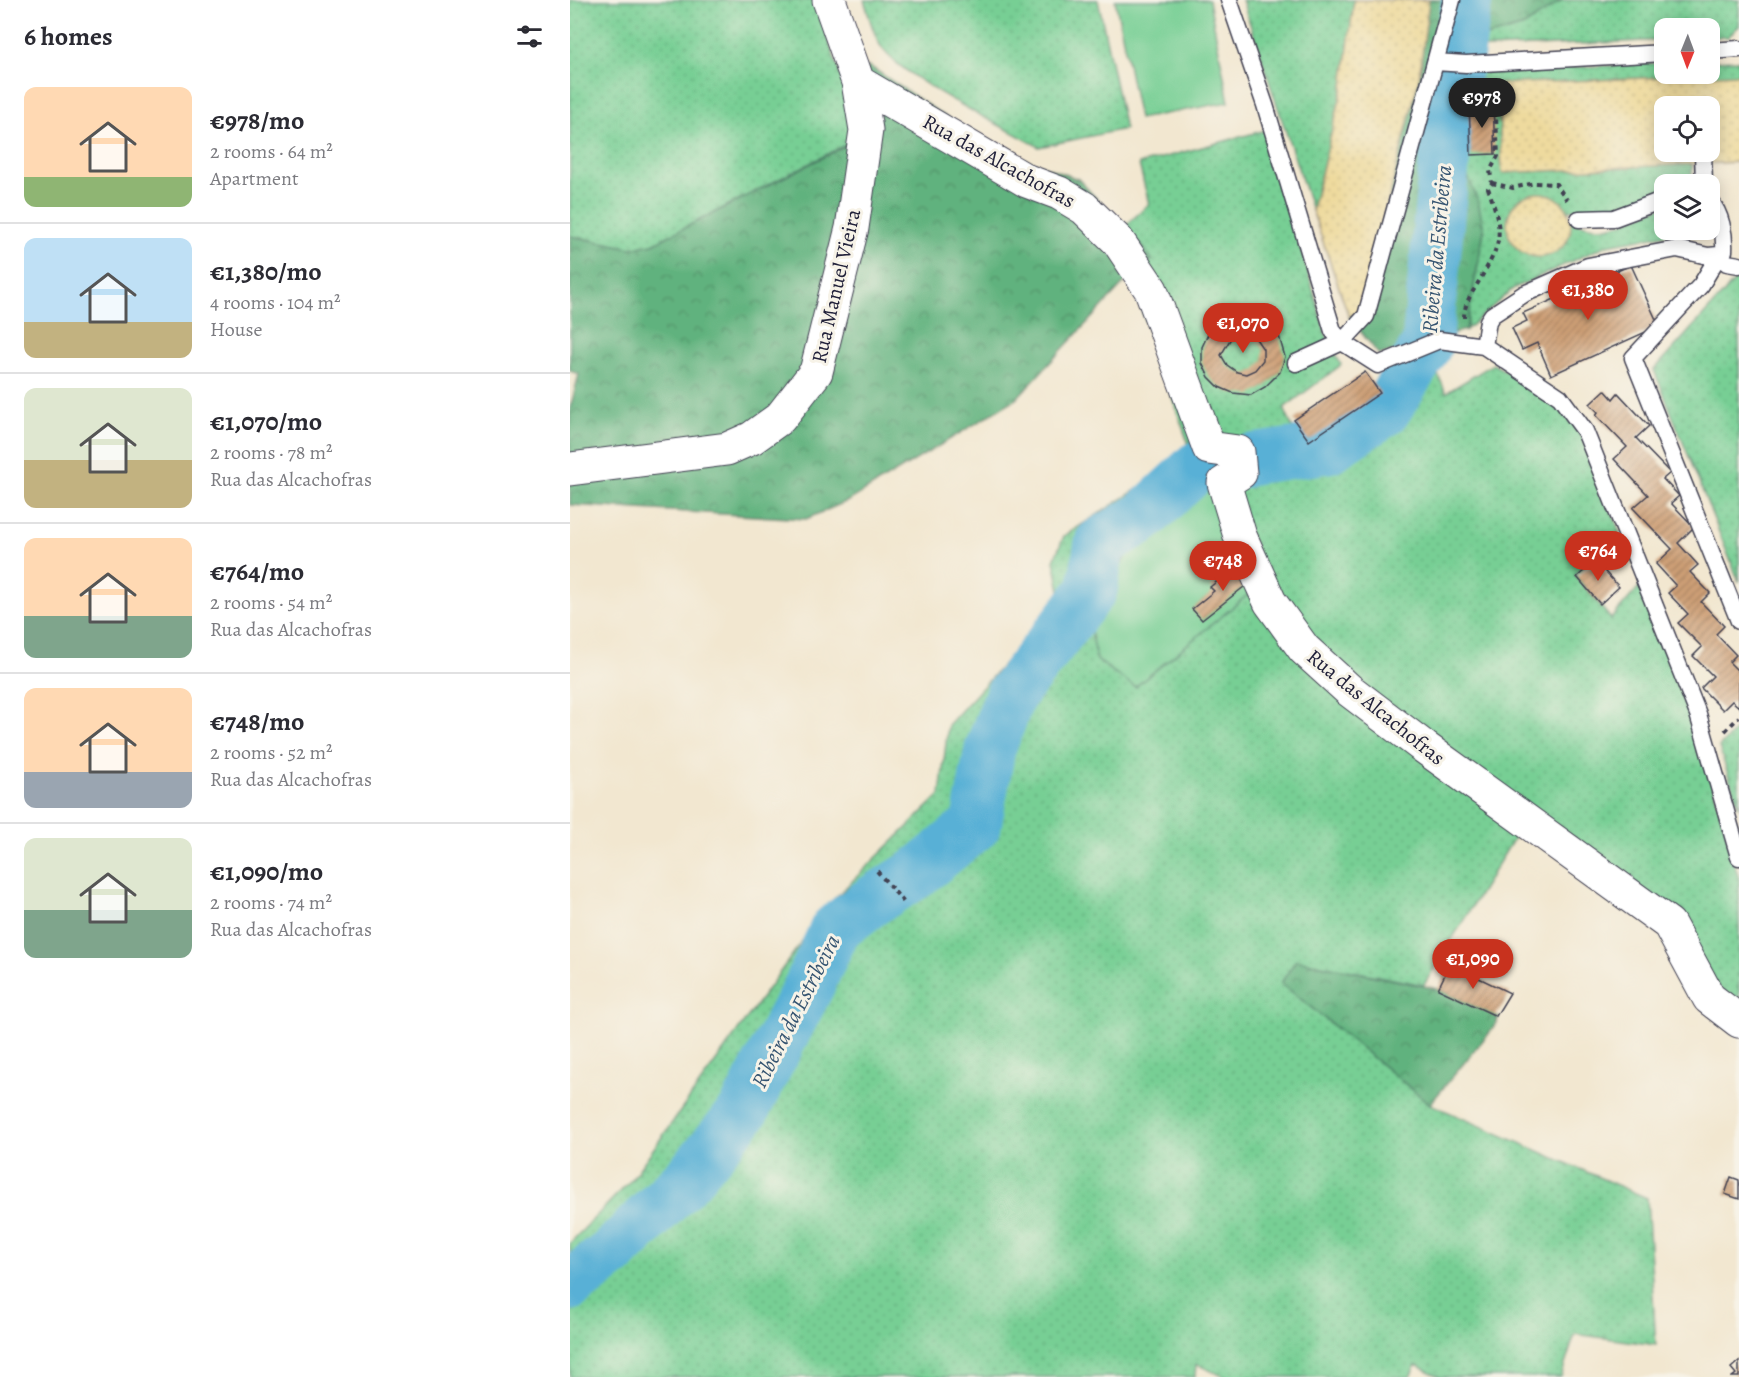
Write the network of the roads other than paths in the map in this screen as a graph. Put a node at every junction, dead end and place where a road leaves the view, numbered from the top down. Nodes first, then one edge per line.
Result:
1 (829, 0) edge
2 (1229, 0) edge
3 (1452, 0) edge
4 (1739, 49) edge
5 (1720, 50) edge
6 (1654, 54) edge
7 (1440, 62) junction
8 (858, 82) junction
9 (1654, 203) edge
10 (1579, 219) road end
11 (1720, 219) edge
12 (1719, 255) junction
13 (1739, 265) edge
14 (1342, 342) junction
15 (1484, 346) junction
16 (1296, 363) dead end
17 (570, 469) edge
18 (1739, 621) edge
19 (1739, 857) edge
20 (1739, 1021) edge

1 - 8 street, Rua Manuel Vieira
2 - 14 lane
3 - 7 lane
4 - 5 lane
6 - 7 lane
7 - 14 lane
8 - 17 street, Rua Manuel Vieira
8 - 20 street, Rua das Alcachofras
9 - 10 lane
11 - 12 lane
12 - 13 lane
12 - 15 lane
12 - 18 lane
14 - 15 lane
14 - 16 lane
15 - 19 lane

